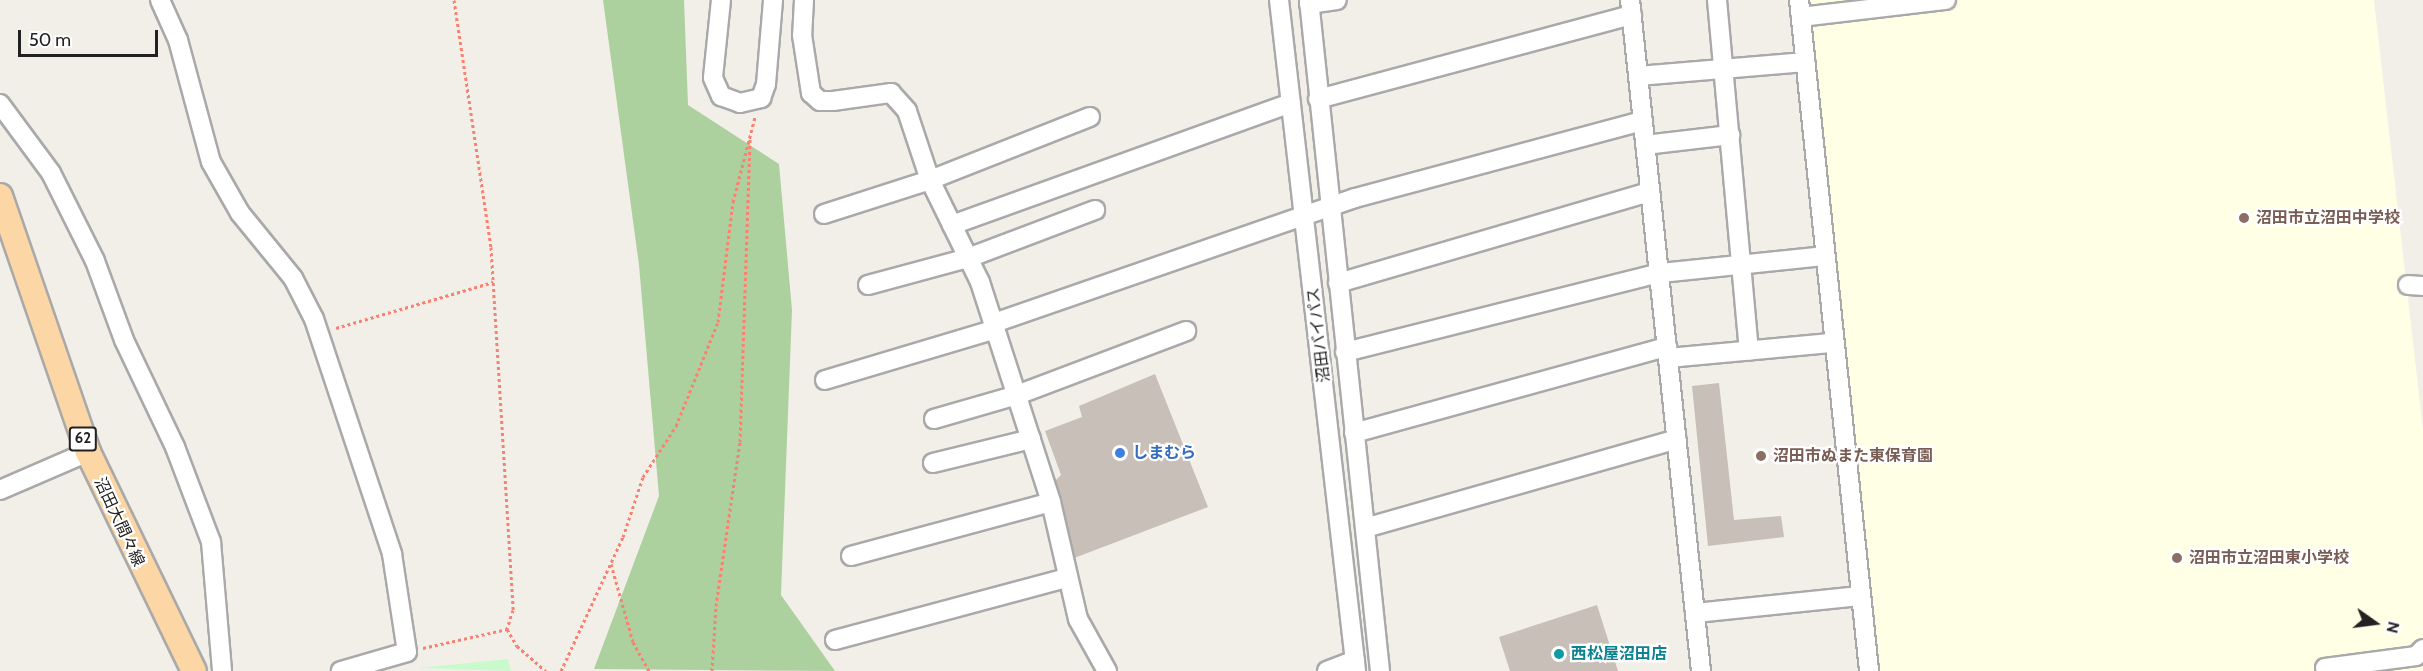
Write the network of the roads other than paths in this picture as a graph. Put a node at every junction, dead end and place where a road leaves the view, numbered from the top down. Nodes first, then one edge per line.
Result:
1 (160, 0) edge
2 (721, 0) edge
3 (773, 0) edge
4 (804, 0) edge
5 (1279, 0) edge
6 (1337, 0) edge
7 (1718, 0) edge
8 (1946, 0) edge
9 (1309, 2) edge
10 (1631, 8) edge
11 (1800, 8) edge
12 (1805, 62) junction
13 (1724, 69) junction
14 (1638, 76) junction
15 (1318, 99) junction
16 (1291, 103) junction
17 (0, 104) edge
18 (1090, 117) dead end
19 (1642, 122) junction
20 (1730, 135) junction
21 (1645, 145) junction
22 (930, 180) junction
23 (1650, 192) junction
24 (0, 196) edge
25 (1329, 207) junction
26 (1095, 210) dead end
27 (824, 214) dead end
28 (1304, 215) junction
29 (952, 225) junction
30 (1824, 256) junction
31 (968, 258) junction
32 (1742, 264) junction
33 (1660, 273) junction
34 (1338, 283) junction
35 (868, 285) dead end
36 (995, 326) junction
37 (1186, 331) dead end
38 (1832, 344) junction
39 (1749, 351) junction
40 (1346, 352) junction
41 (1668, 352) junction
42 (825, 380) dead end
43 (1017, 395) junction
44 (934, 418) dead end
45 (1354, 433) junction
46 (1031, 439) junction
47 (1677, 439) junction
48 (88, 452) junction
49 (933, 463) dead end
50 (0, 490) edge
51 (1051, 502) junction
52 (1365, 528) junction
53 (851, 556) dead end
54 (1066, 578) junction
55 (1860, 596) junction
56 (1695, 613) junction
57 (835, 640) dead end
58 (2423, 649) edge
59 (1355, 666) edge
60 (2325, 668) dead end
61 (194, 671) edge
62 (222, 671) edge
63 (341, 671) edge
64 (1107, 671) edge
65 (1327, 671) edge
66 (1380, 671) edge
67 (1701, 671) edge
68 (1869, 671) edge

1 - 63 street
2 - 3 street
4 - 22 street
5 - 16 street, 沼田バイパス
6 - 9 street
7 - 13 street
8 - 11 street
9 - 15 street, 沼田バイパス
10 - 14 street
10 - 15 street
11 - 12 street
12 - 13 street
12 - 30 street
13 - 14 street
13 - 20 street
14 - 19 street
15 - 25 street, 沼田バイパス
16 - 28 street, 沼田バイパス
16 - 29 street
17 - 62 street
18 - 22 street
19 - 21 street
19 - 25 street
20 - 21 street
20 - 32 street
21 - 23 street
22 - 27 street
22 - 29 street
23 - 33 street
23 - 34 street
24 - 48 main road, 沼田大間々線 / 62
25 - 28 street
25 - 34 street, 沼田バイパス
26 - 31 street
28 - 36 street
28 - 59 street, 沼田バイパス
29 - 31 street
30 - 32 street
30 - 38 street
31 - 35 street
31 - 36 street
32 - 33 street
32 - 39 street
33 - 40 street
33 - 41 street
34 - 40 street, 沼田バイパス
36 - 42 street
36 - 43 street
37 - 43 street
38 - 39 street
38 - 55 street
39 - 41 street
40 - 45 street, 沼田バイパス
41 - 45 street
41 - 47 street
43 - 44 street
43 - 46 street
45 - 52 street, 沼田バイパス
46 - 49 street
46 - 51 street
47 - 52 street
47 - 56 street
48 - 50 street
48 - 61 main road, 沼田大間々線 / 62
51 - 53 street
51 - 54 street
52 - 66 street, 沼田バイパス
54 - 57 street
54 - 64 street
55 - 56 street
55 - 68 street
56 - 67 street
58 - 60 street
59 - 65 street

